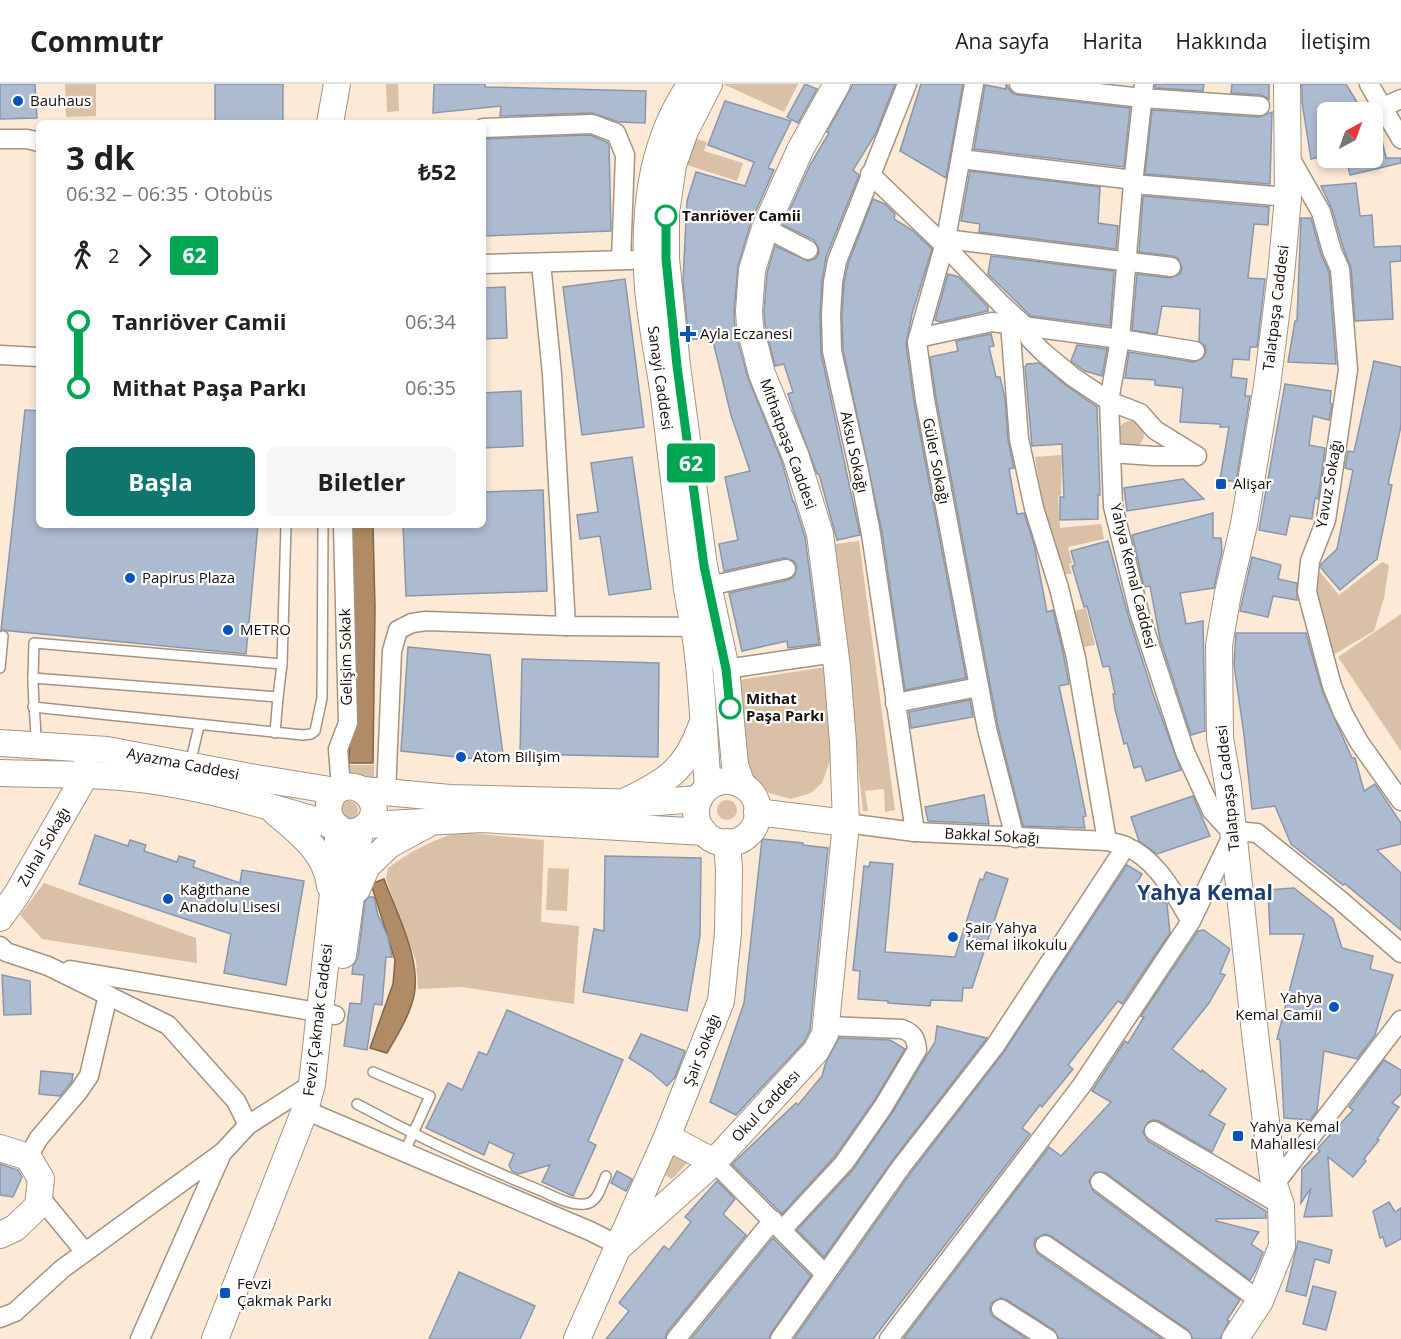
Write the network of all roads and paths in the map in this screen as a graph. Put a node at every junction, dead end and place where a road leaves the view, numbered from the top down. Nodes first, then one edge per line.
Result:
1 (320, 84) edge
2 (337, 84) edge
3 (691, 84) edge
4 (709, 84) edge
5 (837, 84) edge
6 (907, 84) edge
7 (974, 84) edge
8 (1019, 84) edge
9 (1287, 84) edge
10 (1369, 84) edge
11 (1143, 91) edge
12 (1401, 99) edge
13 (1380, 102) edge
14 (1260, 106) dead end
15 (1383, 107) joint
16 (316, 120) edge
17 (331, 120) edge
18 (486, 128) edge
19 (0, 139) edge
20 (1401, 139) edge
21 (36, 141) edge
22 (1288, 154) junction
23 (961, 159) junction
24 (870, 174) junction
25 (1133, 182) junction
26 (1288, 197) junction
27 (765, 228) junction
28 (945, 242) junction
29 (808, 250) dead end
30 (657, 259) junction
31 (621, 260) junction
32 (1126, 261) junction
33 (541, 263) junction
34 (486, 264) edge
35 (1171, 267) dead end
36 (1017, 324) junction
37 (918, 338) junction
38 (1120, 339) junction
39 (1195, 351) dead end
40 (0, 354) edge
41 (36, 357) edge
42 (1109, 401) junction
43 (1111, 453) junction
44 (286, 528) edge
45 (323, 528) edge
46 (343, 528) edge
47 (786, 569) dead end
48 (709, 586) junction
49 (566, 626) junction
50 (705, 627) junction
51 (3, 636) dead end
52 (835, 653) junction
53 (282, 663) junction
54 (0, 668) edge
55 (726, 669) junction
56 (33, 678) junction
57 (979, 687) junction
58 (278, 697) junction
59 (895, 704) junction
60 (33, 707) junction
61 (703, 722) junction
62 (199, 726) junction
63 (274, 733) junction
64 (0, 743) edge
65 (36, 744) junction
66 (88, 748) junction
67 (190, 765) junction
68 (0, 773) edge
69 (86, 774) junction
70 (742, 785) junction
71 (357, 790) junction
72 (703, 793) junction
73 (1401, 801) edge
74 (622, 802) junction
75 (267, 806) junction
76 (757, 812) junction
77 (434, 820) junction
78 (846, 823) junction
79 (350, 827) junction
80 (915, 832) junction
81 (1233, 834) junction
82 (716, 837) junction
83 (1015, 838) junction
84 (1107, 841) junction
85 (1126, 846) junction
86 (341, 904) junction
87 (0, 918) edge
88 (1191, 921) junction
89 (0, 946) edge
90 (1401, 952) edge
91 (48, 966) junction
92 (108, 995) junction
93 (328, 1014) junction
94 (1401, 1020) edge
95 (826, 1026) junction
96 (373, 1072) dead end
97 (312, 1084) junction
98 (357, 1104) dead end
99 (311, 1112) junction
100 (248, 1125) junction
101 (1154, 1131) dead end
102 (413, 1134) junction
103 (668, 1137) junction
104 (0, 1148) edge
105 (223, 1152) junction
106 (404, 1153) junction
107 (28, 1157) junction
108 (714, 1162) junction
109 (606, 1176) dead end
110 (511, 1179) junction
111 (1100, 1182) dead end
112 (39, 1196) junction
113 (502, 1196) junction
114 (1278, 1196) junction
115 (778, 1225) junction
116 (0, 1235) edge
117 (1045, 1245) dead end
118 (620, 1246) junction
119 (85, 1252) junction
120 (825, 1274) junction
121 (1260, 1301) junction
122 (1001, 1309) dead end
123 (7, 1315) edge
124 (0, 1332) edge
125 (140, 1339) edge
126 (215, 1339) edge
127 (230, 1339) edge
128 (578, 1339) edge
129 (676, 1339) edge
130 (780, 1339) edge
131 (889, 1339) edge
132 (1048, 1339) edge
133 (1182, 1339) edge
134 (1235, 1339) edge

1 - 16 main road
2 - 17 main road
3 - 30 main road, Sanayi Caddesi
4 - 30 main road, Sanayi Caddesi
5 - 27 main road, Mithatpaşa Caddesi
6 - 24 street, Aksu Sokağı
7 - 23 street, Güler Sokağı
8 - 11 street
9 - 22 main road, Talatpaşa Caddesi
10 - 13 street
11 - 14 street
11 - 25 street, Yahya Kemal Caddesi
12 - 15 street
15 - 20 street
18 - 31 street
19 - 21 street
22 - 26 main road, Talatpaşa Caddesi
22 - 73 street, Yavuz Sokağı
23 - 25 street
23 - 28 street, Güler Sokağı
24 - 28 street
24 - 59 street, Aksu Sokağı
25 - 26 street
25 - 32 street, Yahya Kemal Caddesi
26 - 81 main road, Talatpaşa Caddesi
27 - 29 street
27 - 52 main road, Mithatpaşa Caddesi
28 - 32 street
28 - 36 street
28 - 37 street, Güler Sokağı
30 - 31 street
30 - 48 main road, Sanayi Caddesi
30 - 50 main road, Sanayi Caddesi
31 - 33 street
32 - 35 street
32 - 38 street, Yahya Kemal Caddesi
33 - 34 street
33 - 49 street
36 - 37 street
36 - 38 street
36 - 42 street
36 - 84 street
37 - 57 street, Güler Sokağı
38 - 39 street
38 - 42 street, Yahya Kemal Caddesi
40 - 41 street
42 - 43 street, Yahya Kemal Caddesi
42 - 43 street
43 - 81 street, Yahya Kemal Caddesi
44 - 53 lane
45 - 63 lane
46 - 71 street, Gelişim Sokak
47 - 48 street
48 - 50 main road, Sanayi Caddesi
49 - 50 street
49 - 71 street
50 - 55 main road, Sanayi Caddesi
50 - 61 main road, Sanayi Caddesi
51 - 54 lane
52 - 55 street
52 - 78 main road, Mithatpaşa Caddesi
53 - 56 lane
53 - 58 lane
55 - 70 main road, Sanayi Caddesi
56 - 58 lane
56 - 60 lane
57 - 59 street
57 - 83 street, Güler Sokağı
58 - 63 lane
59 - 80 street, Aksu Sokağı
60 - 62 lane
60 - 65 lane
61 - 72 main road, Sanayi Caddesi
61 - 74 main road
62 - 63 lane
62 - 67 lane
64 - 65 main road, Ayazma Caddesi
65 - 66 main road, Ayazma Caddesi
66 - 67 main road, Ayazma Caddesi
66 - 69 main road
67 - 71 main road, Ayazma Caddesi
68 - 69 main road, Ayazma Caddesi
69 - 75 main road, Ayazma Caddesi
69 - 87 main road, Zuhal Sokağı
70 - 72 main road
70 - 76 main road
71 - 74 main road, Ayazma Caddesi
71 - 79 main road
71 - 79 main road
72 - 74 main road, Ayazma Caddesi
72 - 82 main road
75 - 79 main road, Ayazma Caddesi
75 - 86 main road
76 - 78 main road, Bakkal Sokağı
76 - 82 main road
77 - 79 main road, Ayazma Caddesi
77 - 82 main road, Ayazma Caddesi
77 - 86 main road
78 - 80 street, Bakkal Sokağı
78 - 95 main road, Okul Caddesı
79 - 86 main road, Fevzi Çakmak Caddesi
80 - 83 street, Bakkal Sokağı
81 - 88 street
81 - 90 street
81 - 114 main road, Talatpaşa Caddesi
82 - 103 main road, Şair Sokağı
83 - 84 street, Bakkal Sokağı
84 - 85 street, Bakkal Sokağı
85 - 88 street, Bakkal Sokağı
85 - 120 street
86 - 93 main road, Fevzi Çakmak Caddesi
88 - 131 street
89 - 91 street
91 - 92 street
91 - 93 street
92 - 100 street
92 - 107 street
93 - 97 main road, Fevzi Çakmak Caddesi
93 - 99 main road, Fevzi Çakmak Caddesi
94 - 114 street
95 - 108 main road, Okul Caddesı
95 - 115 street
96 - 102 lane
97 - 99 main road, Fevzi Çakmak Caddesi
97 - 100 street
98 - 102 lane
99 - 106 street
99 - 126 main road, Fevzi Çakmak Caddesi
99 - 127 main road, Fevzi Çakmak Caddesi
100 - 105 street
101 - 114 street
102 - 106 lane
102 - 110 lane
103 - 108 main road
103 - 118 main road, Şair Sokağı
104 - 107 main road
105 - 119 street
105 - 125 street
106 - 113 street
107 - 112 main road
108 - 115 street
108 - 118 main road, Okul Caddesı
109 - 110 lane
110 - 113 lane
111 - 121 street
112 - 116 main road
112 - 119 street
113 - 118 street
114 - 121 main road, Talatpaşa Caddesi
115 - 120 street
115 - 129 street
117 - 133 street
118 - 128 main road, Okul Caddesı
119 - 123 street
120 - 130 street
121 - 134 main road, Talatpaşa Caddesi
122 - 132 street
123 - 124 street

